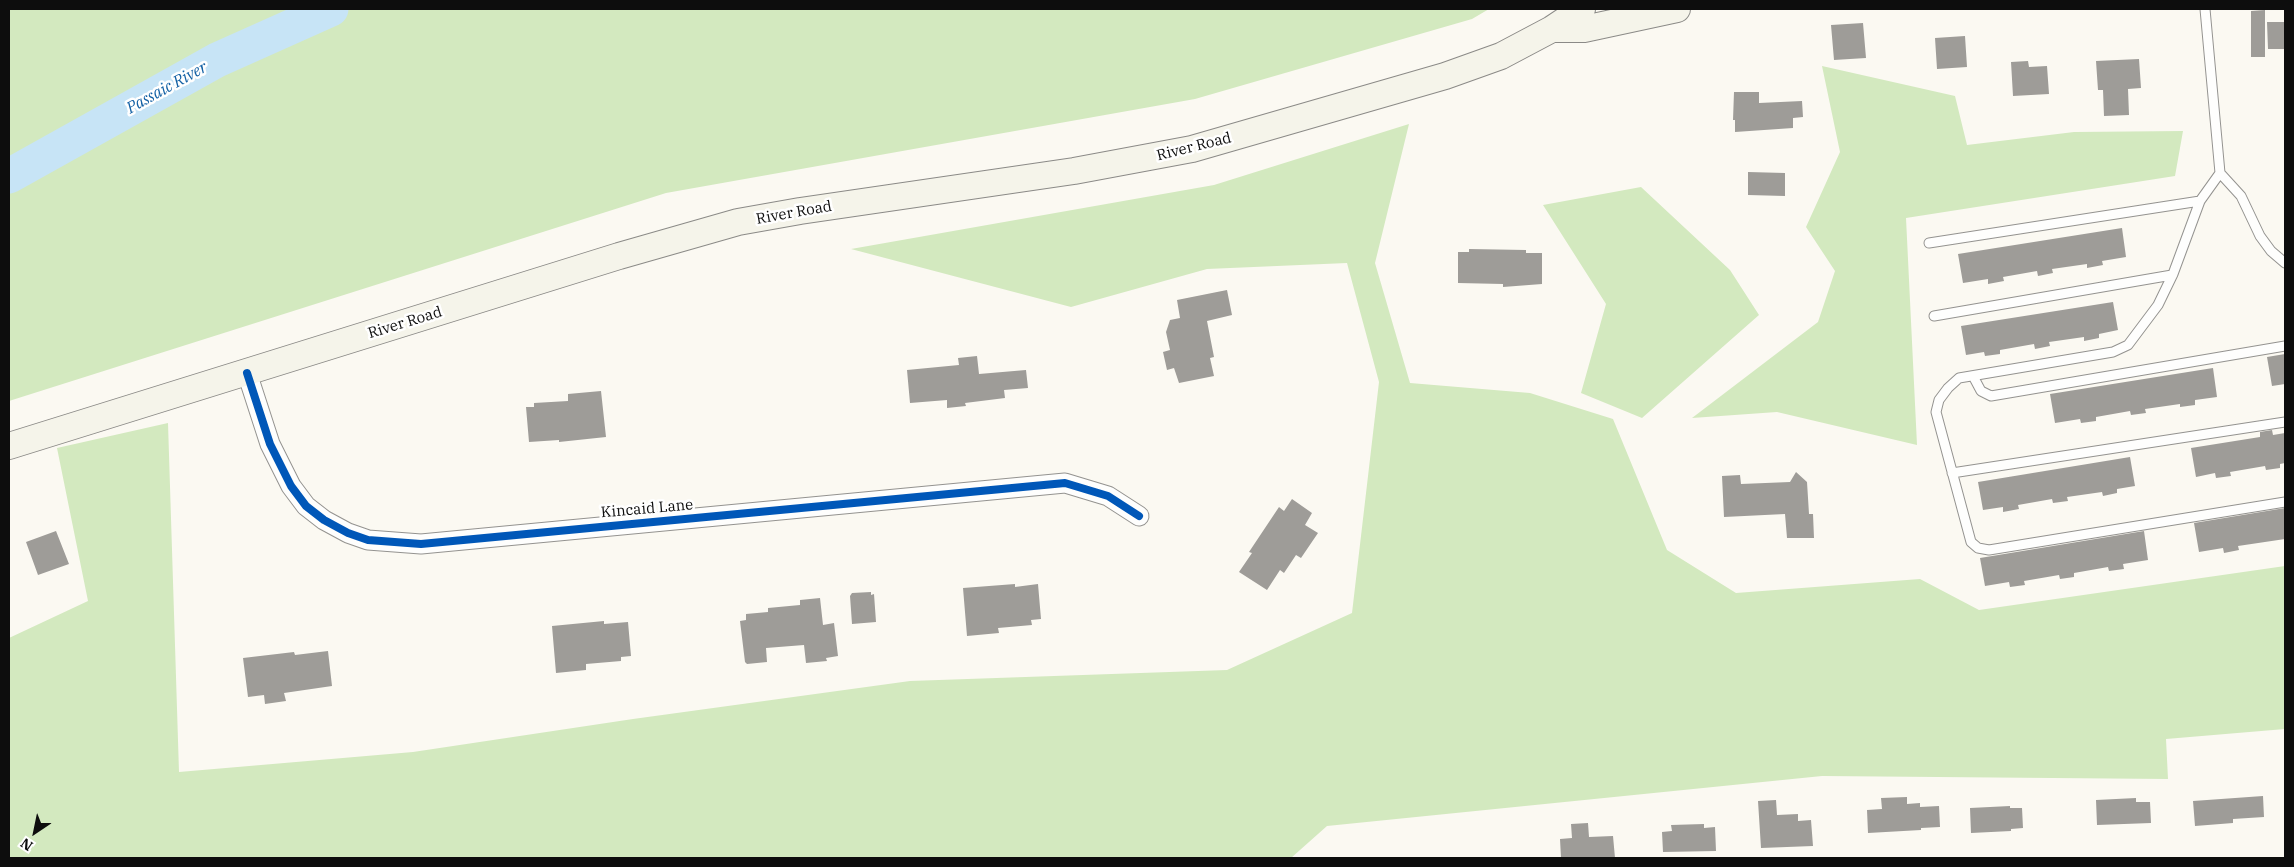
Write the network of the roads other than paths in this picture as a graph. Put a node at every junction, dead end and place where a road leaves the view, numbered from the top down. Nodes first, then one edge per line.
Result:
1 (1582, 9) edge
2 (1677, 9) edge
3 (2205, 9) edge
4 (1552, 29) junction
5 (2220, 173) junction
6 (2200, 201) junction
7 (1929, 243) dead end
8 (2285, 263) edge
9 (2172, 275) junction
10 (1934, 316) dead end
11 (2285, 346) edge
12 (247, 373) junction
13 (1972, 376) junction
14 (2285, 422) edge
15 (9, 446) edge
16 (1952, 473) junction
17 (2285, 502) edge
18 (1139, 516) dead end

1 - 4 main road, River Road
2 - 4 main road
3 - 5 lane
4 - 12 main road, River Road
5 - 6 lane
5 - 8 lane
6 - 7 lane
6 - 9 lane
9 - 10 lane
9 - 13 lane
11 - 13 lane
12 - 15 main road, River Road
12 - 18 street, Kincaid Lane
13 - 16 lane
14 - 16 lane
16 - 17 lane

